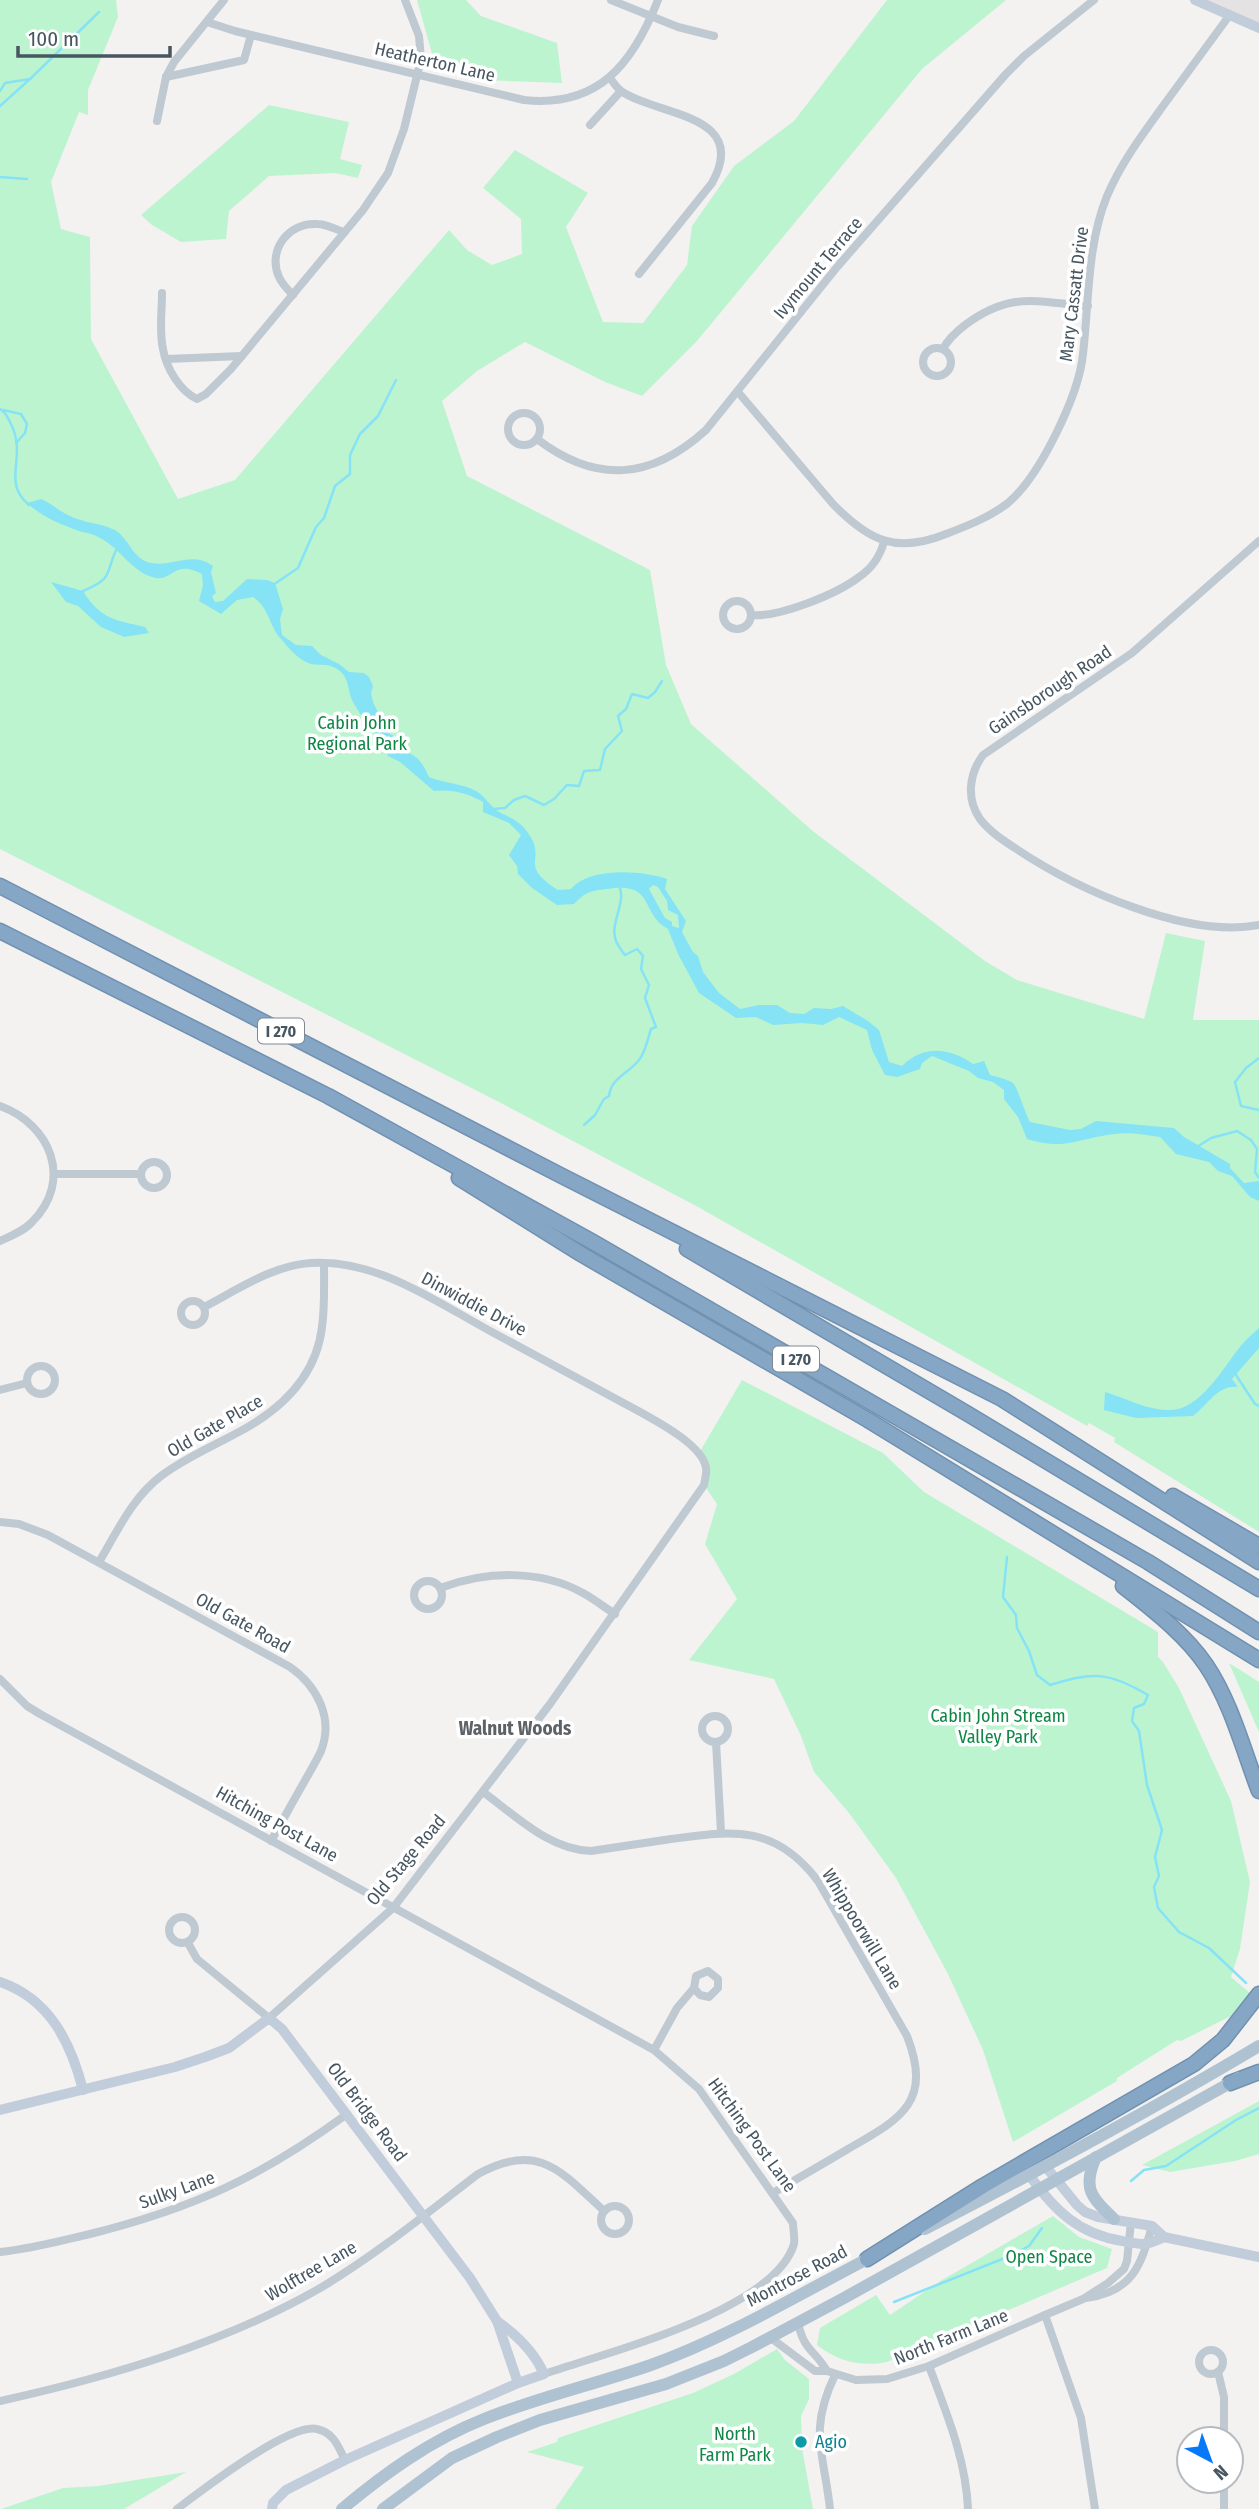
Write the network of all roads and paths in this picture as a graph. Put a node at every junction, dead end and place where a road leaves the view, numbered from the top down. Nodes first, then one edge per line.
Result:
1 (224, 0) edge
2 (405, 0) edge
3 (611, 0) edge
4 (658, 0) edge
5 (1094, 0) edge
6 (1195, 0) edge
7 (652, 16) junction
8 (1229, 16) junction
9 (207, 22) junction
10 (1259, 28) edge
11 (251, 35) junction
12 (714, 36) dead end
13 (418, 74) junction
14 (166, 77) junction
15 (610, 78) junction
16 (621, 91) junction
17 (157, 121) dead end
18 (590, 125) dead end
19 (344, 232) junction
20 (639, 274) dead end
21 (162, 293) dead end
22 (293, 295) junction
23 (1088, 306) junction
24 (943, 349) dead end
25 (242, 356) junction
26 (166, 359) junction
27 (738, 392) junction
28 (537, 439) junction
29 (1259, 541) edge
30 (884, 542) junction
31 (751, 615) dead end
32 (0, 886) edge
33 (1259, 925) edge
34 (0, 931) edge
35 (328, 1096) junction
36 (0, 1106) edge
37 (55, 1174) junction
38 (141, 1174) dead end
39 (562, 1176) junction
40 (0, 1241) edge
41 (324, 1263) junction
42 (204, 1307) dead end
43 (27, 1383) dead end
44 (0, 1390) edge
45 (706, 1466) joint
46 (1129, 1478) junction
47 (0, 1522) edge
48 (1259, 1546) edge
49 (1087, 1556) junction
50 (99, 1562) junction
51 (1259, 1562) edge
52 (440, 1588) dead end
53 (1259, 1588) edge
54 (615, 1614) junction
55 (1259, 1632) edge
56 (1259, 1660) edge
57 (0, 1679) edge
58 (716, 1742) dead end
59 (1259, 1791) edge
60 (483, 1792) junction
61 (721, 1832) junction
62 (271, 1841) junction
63 (393, 1908) junction
64 (188, 1943) dead end
65 (0, 1982) edge
66 (694, 1988) dead end
67 (1259, 1994) edge
68 (270, 2018) junction
69 (1259, 2046) edge
70 (654, 2050) junction
71 (1259, 2069) edge
72 (1230, 2083) joint
73 (83, 2091) junction
74 (0, 2110) edge
75 (347, 2114) junction
76 (1096, 2157) junction
77 (1046, 2167) junction
78 (1030, 2176) junction
79 (1055, 2180) junction
80 (1040, 2189) junction
81 (773, 2193) junction
82 (604, 2211) dead end
83 (424, 2216) junction
84 (1114, 2219) junction
85 (1131, 2222) junction
86 (1152, 2225) junction
87 (1164, 2237) junction
88 (1129, 2243) junction
89 (1147, 2246) junction
90 (0, 2252) edge
91 (1259, 2257) edge
92 (867, 2259) junction
93 (1083, 2299) junction
94 (1045, 2315) junction
95 (497, 2321) junction
96 (798, 2322) junction
97 (771, 2338) junction
98 (929, 2365) junction
99 (1218, 2372) dead end
100 (831, 2373) junction
101 (544, 2374) junction
102 (518, 2383) junction
103 (0, 2401) edge
104 (1224, 2425) edge
105 (345, 2460) junction
106 (177, 2509) edge
107 (272, 2509) edge
108 (342, 2509) edge
109 (383, 2509) edge
110 (830, 2509) edge
111 (968, 2509) edge
112 (1095, 2509) edge

1 - 9 street
2 - 13 street
3 - 7 street
4 - 7 street, Heatherton Lane
5 - 27 street, Ivymount Terrace
6 - 8 street
7 - 12 street
7 - 15 street, Heatherton Lane
8 - 10 street
8 - 23 street, Mary Cassatt Drive
9 - 11 street, Heatherton Lane
9 - 14 street
11 - 13 street, Heatherton Lane
11 - 14 street
13 - 15 street, Heatherton Lane
13 - 19 street
14 - 17 street
15 - 16 street
16 - 18 street
16 - 20 street
19 - 22 street
19 - 22 street
21 - 26 street
22 - 25 street
23 - 24 street
23 - 30 street, Mary Cassatt Drive
25 - 26 street
25 - 26 street
27 - 28 street, Ivymount Terrace
27 - 30 street
28 - 28 street, Ivymount Terrace
29 - 33 street, Gainsborough Road
30 - 31 street
32 - 39 highway, I 270
34 - 35 highway, I 270
35 - 49 highway, I 270
35 - 55 highway, I 270
36 - 37 street
37 - 38 street
37 - 40 street
39 - 46 highway, I 270
39 - 53 highway, I 270
41 - 42 street, Dinwiddie Drive
41 - 45 street, Dinwiddie Drive
41 - 50 street, Old Gate Place
43 - 44 street
45 - 54 street, Old Stage Road
46 - 48 highway
46 - 51 highway, I 270
47 - 50 street, Old Gate Road
49 - 56 highway, I 270
49 - 59 highway
50 - 62 street, Old Gate Road
52 - 54 street
54 - 60 street, Old Stage Road
57 - 62 street, Hitching Post Lane
58 - 61 street
60 - 61 street, Whippoorwill Lane
60 - 63 street, Old Stage Road
61 - 81 street, Whippoorwill Lane
62 - 63 street, Hitching Post Lane
63 - 68 street, Old Stage Road
63 - 70 street, Hitching Post Lane
64 - 68 street, Old Bridge Road
65 - 73 street
66 - 70 street
67 - 92 highway
68 - 73 street, Old Stage Road
68 - 75 street, Old Bridge Road
69 - 77 main road, Montrose Road
70 - 81 street, Hitching Post Lane
71 - 72 highway
72 - 76 main road
73 - 74 street, Old Stage Road
75 - 83 street, Old Bridge Road
75 - 90 street, Sulky Lane
76 - 79 main road
76 - 84 main road
77 - 78 main road, Montrose Road
77 - 79 street
78 - 80 street
78 - 92 main road, Montrose Road
79 - 80 main road
79 - 84 street
80 - 88 street
80 - 96 main road
81 - 101 street, Hitching Post Lane
82 - 83 street, Wolftree Lane
83 - 95 street, Old Bridge Road
83 - 103 street, Wolftree Lane
84 - 85 street
85 - 86 street
85 - 88 street, North Farm Lane
86 - 87 street
86 - 89 street, North Farm Lane
87 - 89 street
87 - 91 street
88 - 89 street
88 - 93 street, North Farm Lane
89 - 93 street, North Farm Lane
92 - 108 main road, Montrose Road
93 - 94 street, North Farm Lane
94 - 98 street, North Farm Lane
94 - 112 street
95 - 101 street, Old Bridge Road
95 - 102 street, Old Bridge Road
96 - 97 main road
96 - 100 street
97 - 100 street, North Farm Lane
97 - 109 main road
98 - 100 street, North Farm Lane
98 - 111 street
99 - 104 street
100 - 110 street
101 - 102 street, Hitching Post Lane
102 - 105 street, Hitching Post Lane
105 - 106 street
105 - 107 street, Hitching Post Lane

